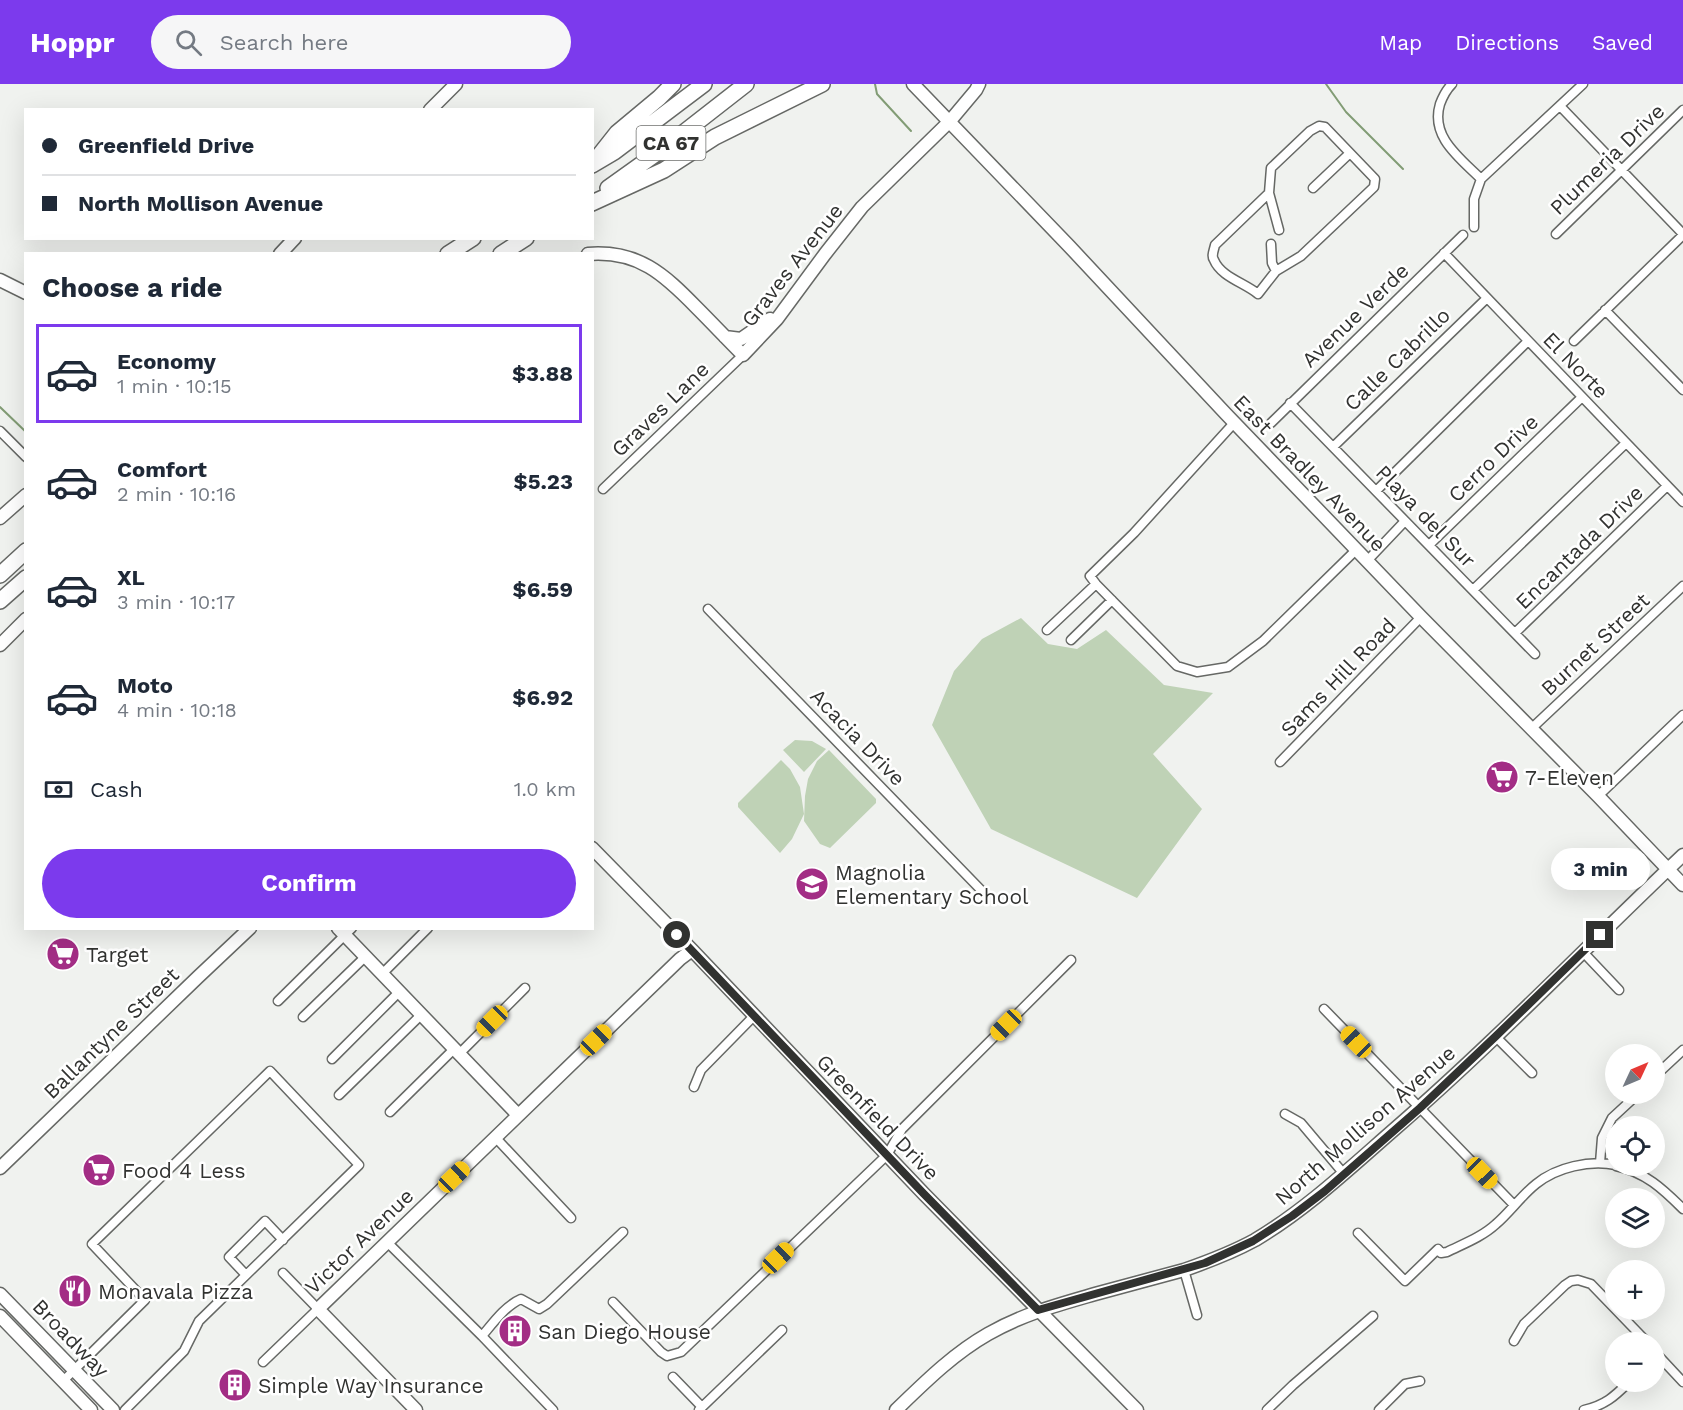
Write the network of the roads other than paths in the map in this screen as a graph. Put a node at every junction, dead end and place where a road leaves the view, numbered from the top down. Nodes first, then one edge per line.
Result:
1 (456, 84) edge
2 (673, 84) edge
3 (704, 84) edge
4 (746, 84) edge
5 (822, 84) edge
6 (913, 84) edge
7 (979, 84) edge
8 (1452, 84) edge
9 (1583, 84) edge
10 (1560, 106) junction
11 (432, 108) edge
12 (1683, 110) edge
13 (950, 121) junction
14 (1350, 153) junction
15 (594, 162) edge
16 (594, 164) edge
17 (1622, 170) junction
18 (1481, 179) junction
19 (1314, 188) dead end
20 (1269, 193) junction
21 (594, 197) edge
22 (594, 201) edge
23 (1473, 227) dead end
24 (1279, 230) dead end
25 (1556, 234) dead end
26 (1463, 235) dead end
27 (1683, 235) edge
28 (293, 240) edge
29 (470, 240) edge
30 (523, 240) edge
31 (1271, 244) dead end
32 (282, 252) edge
33 (451, 252) edge
34 (504, 252) edge
35 (1444, 253) junction
36 (594, 254) edge
37 (1276, 271) junction
38 (0, 280) edge
39 (24, 292) edge
40 (1487, 298) junction
41 (1605, 310) junction
42 (777, 319) junction
43 (725, 337) junction
44 (1528, 341) junction
45 (1574, 341) dead end
46 (743, 355) junction
47 (1683, 390) edge
48 (1582, 398) junction
49 (1290, 403) junction
50 (1234, 423) junction
51 (1271, 423) dead end
52 (0, 431) edge
53 (1626, 442) junction
54 (1333, 447) junction
55 (24, 456) edge
56 (1667, 486) junction
57 (603, 489) dead end
58 (1376, 491) junction
59 (24, 497) edge
60 (1683, 502) edge
61 (0, 518) edge
62 (1405, 521) junction
63 (1429, 545) junction
64 (1356, 550) junction
65 (24, 551) edge
66 (24, 552) edge
67 (1367, 561) junction
68 (0, 565) edge
69 (0, 575) edge
70 (24, 580) edge
71 (1096, 584) junction
72 (1683, 586) edge
73 (1473, 590) junction
74 (1, 600) edge
75 (1112, 600) junction
76 (708, 609) dead end
77 (1421, 617) junction
78 (24, 621) edge
79 (1047, 630) dead end
80 (1515, 633) junction
81 (1071, 640) dead end
82 (0, 645) edge
83 (1535, 654) dead end
84 (1683, 715) edge
85 (1533, 728) junction
86 (1280, 762) dead end
87 (1598, 796) junction
88 (594, 850) edge
89 (1683, 855) edge
90 (1668, 869) junction
91 (1683, 885) edge
92 (981, 891) dead end
93 (248, 930) edge
94 (426, 930) edge
95 (345, 931) edge
96 (692, 950) junction
97 (1583, 952) junction
98 (365, 957) junction
99 (1071, 960) dead end
100 (382, 974) junction
101 (525, 988) dead end
102 (1619, 990) dead end
103 (399, 992) junction
104 (278, 1001) dead end
105 (1324, 1010) dead end
106 (421, 1015) junction
107 (754, 1016) junction
108 (303, 1017) dead end
109 (1496, 1036) junction
110 (1683, 1050) edge
111 (457, 1052) junction
112 (332, 1059) dead end
113 (1665, 1067) edge
114 (1532, 1073) dead end
115 (694, 1087) dead end
116 (339, 1095) dead end
117 (1627, 1104) edge
118 (1420, 1108) junction
119 (390, 1112) dead end
120 (1285, 1114) dead end
121 (518, 1115) junction
122 (495, 1137) junction
123 (887, 1155) junction
124 (1600, 1163) junction
125 (1605, 1164) edge
126 (0, 1168) edge
127 (1344, 1174) junction
128 (1644, 1176) edge
129 (1514, 1205) junction
130 (1683, 1209) edge
131 (571, 1218) dead end
132 (623, 1232) dead end
133 (1358, 1233) dead end
134 (283, 1240) junction
135 (387, 1242) junction
136 (1184, 1270) junction
137 (283, 1273) dead end
138 (246, 1275) junction
139 (0, 1294) edge
140 (613, 1302) dead end
141 (318, 1309) junction
142 (1038, 1310) junction
143 (1197, 1315) dead end
144 (1373, 1316) dead end
145 (0, 1317) edge
146 (782, 1330) dead end
147 (1637, 1332) edge
148 (482, 1336) junction
149 (1514, 1341) dead end
150 (263, 1362) dead end
151 (1665, 1363) edge
152 (74, 1369) junction
153 (674, 1377) dead end
154 (63, 1381) junction
155 (1420, 1381) dead end
156 (1683, 1382) edge
157 (1619, 1392) edge
158 (700, 1409) edge
159 (91, 1410) edge
160 (113, 1410) edge
161 (124, 1410) edge
162 (416, 1410) edge
163 (553, 1410) edge
164 (896, 1410) edge
165 (1137, 1410) edge
166 (1267, 1410) edge
167 (1379, 1410) edge
168 (1584, 1410) edge

1 - 11 main road
2 - 15 highway
3 - 16 highway, CA 67
4 - 21 highway, CA 67
5 - 22 highway
6 - 13 main road, East Bradley Avenue
7 - 13 main road, Graves Avenue
8 - 18 street
9 - 10 street
10 - 17 street
10 - 18 street
12 - 17 street, Plumeria Drive
13 - 42 main road, Graves Avenue
13 - 50 main road, East Bradley Avenue
14 - 19 street
14 - 20 street
14 - 37 street
17 - 25 street, Plumeria Drive
17 - 27 street
18 - 23 street
20 - 24 street
20 - 37 street
26 - 35 street, Avenue Verde
27 - 41 street
28 - 32 main road
29 - 33 highway
30 - 34 highway
31 - 37 street
35 - 40 street, El Norte
35 - 49 street, Avenue Verde
36 - 43 main road, Graves Avenue
38 - 39 main road
40 - 44 street, El Norte
40 - 54 street, Calle Cabrillo
41 - 45 street
41 - 47 street
42 - 43 main road
42 - 46 main road, Graves Avenue
43 - 46 main road, Graves Avenue
44 - 48 street, El Norte
44 - 58 street
46 - 57 street, Graves Lane
48 - 53 street, El Norte
48 - 63 street, Cerro Drive
49 - 51 street, Avenue Verde
49 - 54 street, Playa del Sur
50 - 64 main road, East Bradley Avenue
50 - 71 street
52 - 55 street
53 - 56 street, El Norte
53 - 73 street
54 - 58 street, Playa del Sur
56 - 60 street, El Norte
56 - 80 street, Encantada Drive
58 - 62 street, Playa del Sur
59 - 61 main road
62 - 63 street, Playa del Sur
62 - 67 street
63 - 73 street, Playa del Sur
64 - 67 main road, East Bradley Avenue
64 - 75 street
65 - 68 highway
66 - 69 highway
67 - 77 main road, East Bradley Avenue
70 - 74 highway
71 - 75 street
71 - 79 street
72 - 85 street, Burnet Street
73 - 80 street, Playa del Sur
75 - 81 street
76 - 92 street, Acacia Drive
77 - 85 main road, East Bradley Avenue
77 - 86 street, Sams Hill Road
78 - 82 main road
80 - 83 street, Playa del Sur
84 - 87 street
85 - 87 main road, East Bradley Avenue
87 - 90 main road, East Bradley Avenue
88 - 96 main road, Greenfield Drive
89 - 90 main road, North Mollison Avenue
90 - 91 main road, East Bradley Avenue
90 - 97 main road, North Mollison Avenue
93 - 126 main road, Ballantyne Street
94 - 100 street
95 - 98 main road
95 - 104 street
96 - 107 main road, Greenfield Drive
96 - 121 main road, Victor Avenue
97 - 102 street
97 - 109 main road, North Mollison Avenue
98 - 100 main road
98 - 108 street
99 - 123 street
100 - 103 main road
101 - 111 street
103 - 106 main road
103 - 112 street
105 - 118 street
106 - 111 main road
106 - 116 street
107 - 115 street
107 - 123 main road, Greenfield Drive
109 - 114 street
109 - 118 main road, North Mollison Avenue
110 - 113 street
111 - 119 street
111 - 121 main road
117 - 124 street
118 - 127 main road, North Mollison Avenue
118 - 129 street
120 - 127 street
121 - 122 main road, Victor Avenue
122 - 131 street
122 - 135 main road, Victor Avenue
123 - 140 street
123 - 142 main road, Greenfield Drive
124 - 125 street
124 - 129 street
127 - 136 main road, North Mollison Avenue
128 - 130 street
129 - 133 street
132 - 148 street
134 - 138 street
134 - 138 street
134 - 152 street
135 - 141 main road, Victor Avenue
135 - 148 street
136 - 142 main road, North Mollison Avenue
136 - 143 street
137 - 141 street
138 - 161 street
139 - 152 main road, Broadway
141 - 150 street, Victor Avenue
141 - 162 main road
142 - 164 main road, North Mollison Avenue
142 - 165 main road, Greenfield Drive
144 - 166 street
145 - 154 main road, Broadway
146 - 158 street
147 - 149 street
148 - 163 street
151 - 156 street
152 - 154 street
152 - 160 main road, Broadway
153 - 158 street
154 - 159 main road, Broadway
155 - 167 street
157 - 168 street

